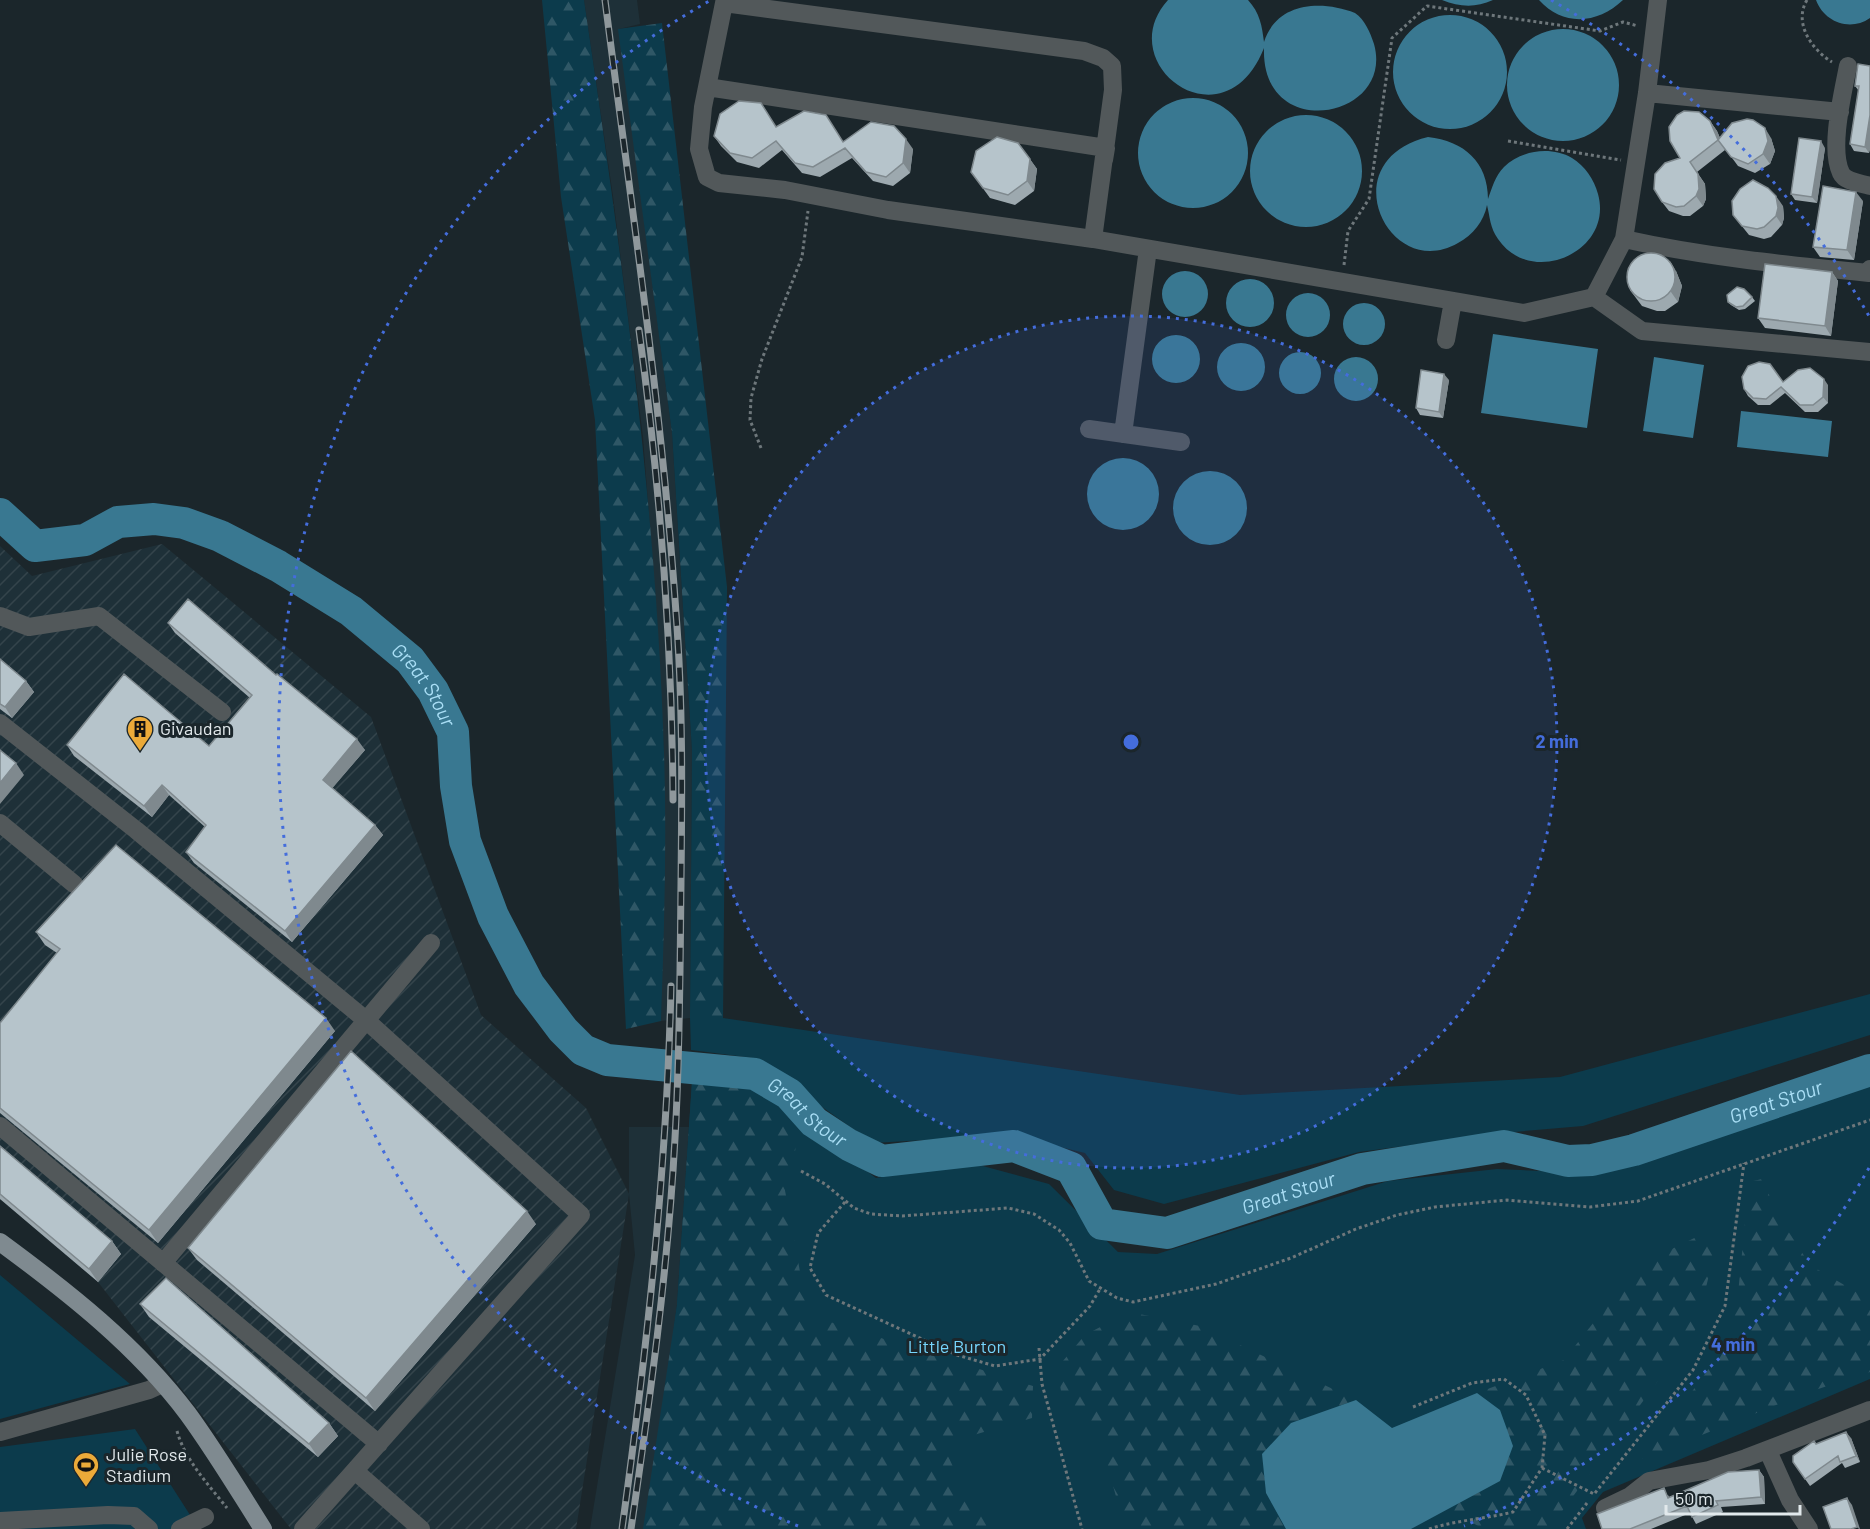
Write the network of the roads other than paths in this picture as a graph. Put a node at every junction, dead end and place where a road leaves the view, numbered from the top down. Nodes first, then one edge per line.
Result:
1 (1658, 0) edge
2 (1848, 66) road end
3 (707, 87) junction
4 (1647, 93) junction
5 (1840, 112) junction
6 (1106, 148) junction
7 (1870, 186) edge
8 (1093, 239) junction
9 (1624, 239) junction
10 (1148, 249) junction
11 (1870, 269) edge
12 (1594, 297) junction
13 (1453, 301) junction
14 (1446, 340) dead end
15 (1870, 352) edge
16 (1089, 429) dead end
17 (1123, 434) junction
18 (1181, 442) dead end
19 (0, 616) edge
20 (222, 712) dead end
21 (0, 723) edge
22 (0, 823) edge
23 (74, 884) dead end
24 (431, 943) dead end
25 (367, 1021) junction
26 (0, 1126) edge
27 (0, 1242) edge
28 (163, 1263) junction
29 (162, 1384) junction
30 (1870, 1410) edge
31 (0, 1432) edge
32 (379, 1444) junction
33 (1768, 1451) junction
34 (355, 1472) junction
35 (1599, 1501) road end
36 (205, 1517) dead end
37 (0, 1521) edge
38 (149, 1529) edge
39 (180, 1529) edge
40 (263, 1529) edge
41 (303, 1529) edge
42 (421, 1529) edge
43 (1809, 1529) edge

1 - 4 street
2 - 5 street
3 - 6 street
3 - 6 street
3 - 8 street
4 - 5 street
4 - 9 street
5 - 7 street
6 - 8 street
8 - 10 street
9 - 11 street
9 - 12 street
10 - 13 street
10 - 17 street
12 - 13 street
12 - 15 street
13 - 14 street
16 - 17 street
17 - 18 street
19 - 20 street
21 - 25 street
22 - 23 street
24 - 25 street
25 - 28 street
25 - 32 street
26 - 28 street
27 - 29 main road
28 - 32 street
29 - 31 street
29 - 40 main road
30 - 33 street
32 - 34 street
33 - 35 street
33 - 43 street
34 - 41 street
34 - 42 street
36 - 39 street
37 - 38 street

